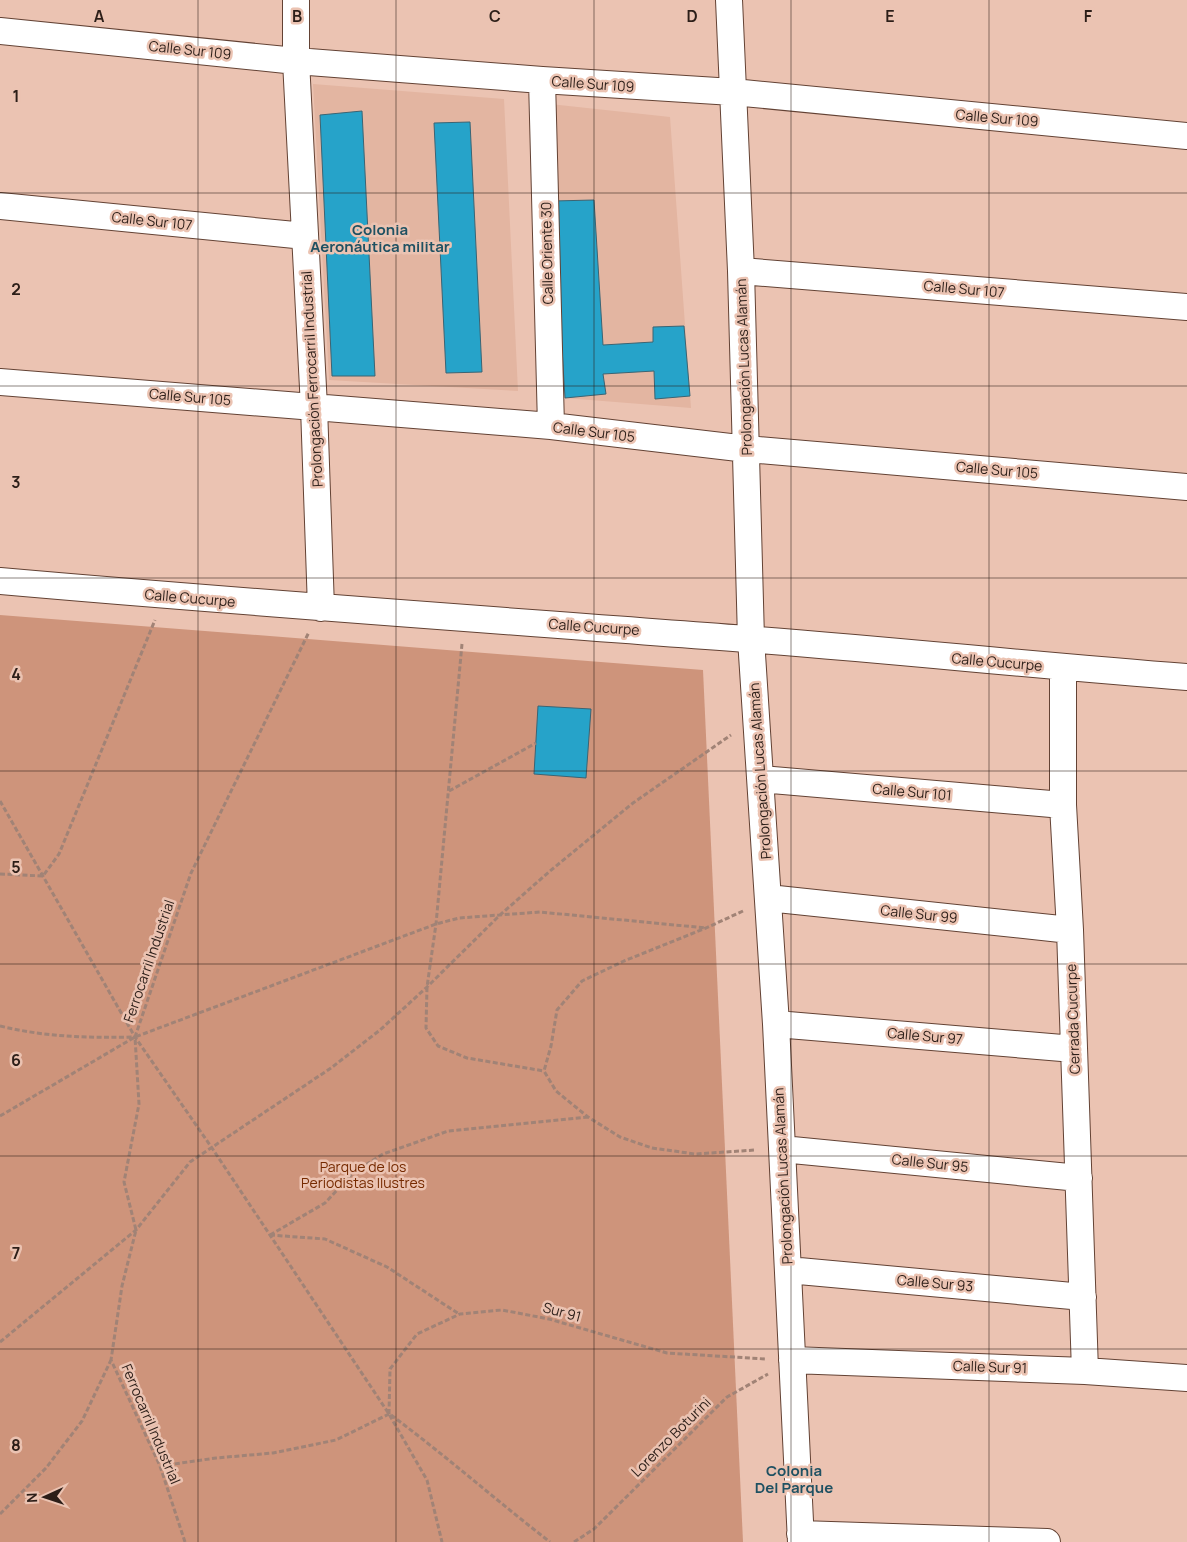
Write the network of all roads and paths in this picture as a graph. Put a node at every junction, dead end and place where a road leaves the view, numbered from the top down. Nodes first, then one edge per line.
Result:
1 (296, 0) edge
2 (729, 0) edge
3 (0, 31) edge
4 (296, 62) junction
5 (542, 80) junction
6 (733, 92) junction
7 (1187, 136) edge
8 (0, 206) edge
9 (305, 236) junction
10 (741, 271) junction
11 (1187, 307) edge
12 (0, 382) edge
13 (314, 407) junction
14 (551, 426) junction
15 (747, 449) junction
16 (1187, 487) edge
17 (0, 581) edge
18 (164, 596) junction
19 (321, 608) junction
20 (464, 617) junction
21 (751, 640) junction
22 (1062, 667) junction
23 (1187, 677) edge
24 (756, 718) junction
25 (536, 744) dead end
26 (761, 779) junction
27 (449, 791) junction
28 (0, 801) edge
29 (1063, 805) junction
30 (0, 874) edge
31 (43, 876) junction
32 (768, 898) junction
33 (500, 915) junction
34 (436, 924) junction
35 (706, 928) junction
36 (1070, 930) junction
37 (427, 987) junction
38 (776, 1024) junction
39 (0, 1026) edge
40 (134, 1037) junction
41 (1074, 1048) junction
42 (544, 1071) junction
43 (0, 1116) edge
44 (588, 1117) junction
45 (212, 1148) junction
46 (782, 1149) junction
47 (1079, 1178) junction
48 (136, 1230) junction
49 (270, 1235) junction
50 (788, 1270) junction
51 (1083, 1297) junction
52 (460, 1314) junction
53 (0, 1342) edge
54 (112, 1360) junction
55 (792, 1360) junction
56 (1085, 1371) junction
57 (1187, 1378) edge
58 (389, 1414) junction
59 (160, 1466) junction
60 (0, 1514) edge
61 (800, 1538) edge
62 (185, 1542) edge
63 (442, 1542) edge
64 (550, 1542) edge
65 (574, 1542) edge
66 (1047, 1542) edge

1 - 4 street, Prolongación Ferrocarril Industrial
2 - 6 street, Prolongación Lucas Alamán
3 - 4 street, Calle Sur 109
4 - 5 street, Calle Sur 109
4 - 9 street, Prolongación Ferrocarril Industrial
5 - 6 street, Calle Sur 109
5 - 14 street, Calle Oriente 30
6 - 7 street, Calle Sur 109
6 - 10 street, Prolongación Lucas Alamán
8 - 9 street, Calle Sur 107
9 - 13 street, Prolongación Ferrocarril Industrial
10 - 11 street, Calle Sur 107
10 - 15 street, Prolongación Lucas Alamán
12 - 13 street, Calle Sur 105
13 - 14 street, Calle Sur 105
13 - 19 street, Prolongación Ferrocarril Industrial
14 - 15 street, Calle Sur 105
15 - 16 street, Calle Sur 105
15 - 21 street, Prolongación Lucas Alamán
17 - 18 street, Calle Cucurpe
18 - 19 street, Calle Cucurpe
18 - 31 path
19 - 20 street, Calle Cucurpe
19 - 40 path, Ferrocarril Industrial
20 - 21 street, Calle Cucurpe
20 - 27 path
21 - 22 street, Calle Cucurpe
21 - 24 street, Prolongación Lucas Alamán
22 - 23 street, Calle Cucurpe
22 - 29 street, Cerrada Cucurpe
24 - 26 street, Prolongación Lucas Alamán
24 - 33 path
25 - 27 path
26 - 29 street, Calle Sur 101
26 - 32 street, Prolongación Lucas Alamán
27 - 34 path
28 - 31 path
29 - 36 street, Cerrada Cucurpe
30 - 31 path
31 - 40 path
32 - 35 path
32 - 36 street, Calle Sur 99
32 - 38 street, Prolongación Lucas Alamán
33 - 34 path
33 - 35 path
33 - 37 path
34 - 37 path
34 - 40 path
35 - 42 path
36 - 41 street, Cerrada Cucurpe
37 - 42 path
37 - 45 path
38 - 41 street, Calle Sur 97
38 - 46 street, Prolongación Lucas Alamán
39 - 40 path
40 - 43 path
40 - 45 path
40 - 48 path, Ferrocarril Industrial
41 - 47 street, Cerrada Cucurpe
42 - 44 path
44 - 46 path
44 - 49 path
45 - 48 path
45 - 49 path
46 - 47 street, Calle Sur 95
46 - 50 street, Prolongación Lucas Alamán
47 - 51 street, Cerrada Cucurpe
48 - 53 path
48 - 54 path, Ferrocarril Industrial
49 - 52 path
49 - 58 path
50 - 51 street, Calle Sur 93
50 - 55 street, Prolongación Lucas Alamán
51 - 56 street, Cerrada Cucurpe
52 - 55 path, Sur 91
52 - 58 path, Sur 91
54 - 59 path, Ferrocarril Industrial
54 - 60 path
55 - 56 street, Calle Sur 91
55 - 61 street, Prolongación Lucas Alamán
55 - 65 path, Lorenzo Boturini
56 - 57 street, Calle Sur 91
58 - 59 path
58 - 63 path
58 - 64 path
59 - 62 path, Ferrocarril Industrial
61 - 66 street

